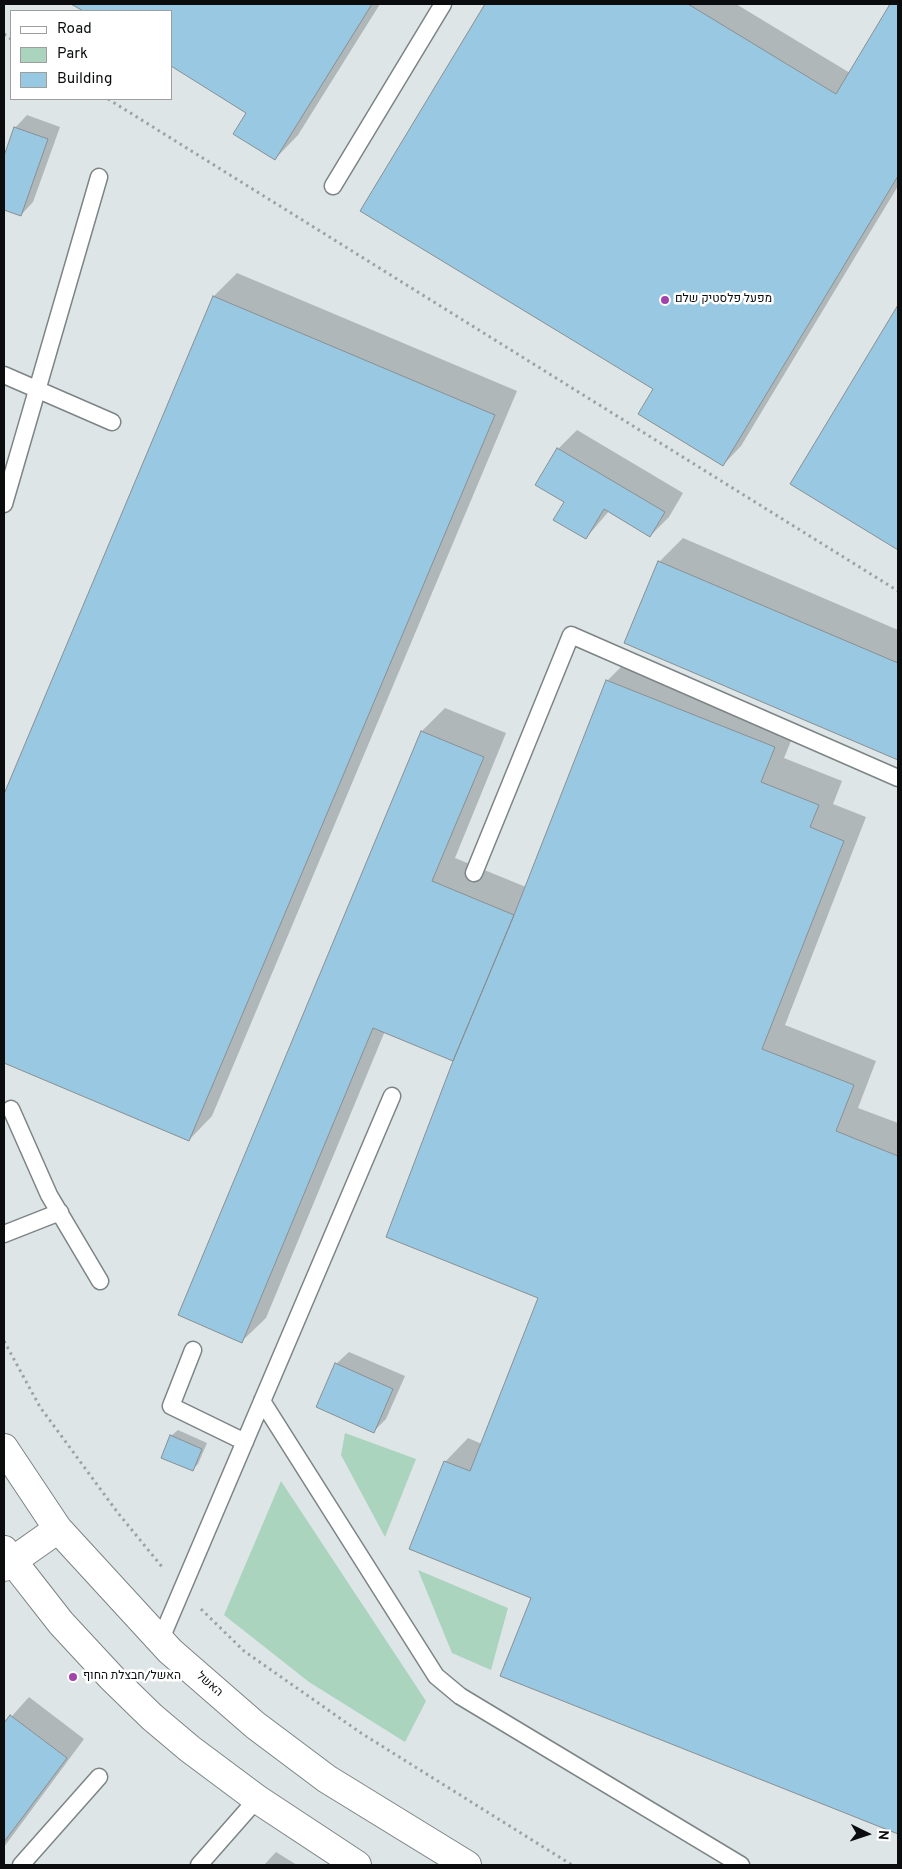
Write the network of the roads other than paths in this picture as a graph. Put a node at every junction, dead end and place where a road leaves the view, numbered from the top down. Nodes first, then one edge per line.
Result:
1 (443, 4) edge
2 (99, 177) dead end
3 (333, 186) dead end
4 (4, 375) edge
5 (37, 390) junction
6 (112, 422) dead end
7 (4, 504) edge
8 (898, 778) edge
9 (474, 873) dead end
10 (392, 1096) dead end
11 (11, 1109) dead end
12 (60, 1212) junction
13 (4, 1234) edge
14 (100, 1281) dead end
15 (194, 1350) dead end
16 (262, 1401) junction
17 (245, 1442) junction
18 (4, 1448) edge
19 (58, 1529) junction
20 (6, 1560) edge
21 (160, 1641) junction
22 (99, 1777) dead end
23 (257, 1799) junction
24 (21, 1865) edge
25 (199, 1865) edge
26 (357, 1865) edge
27 (467, 1865) edge
28 (741, 1865) edge

1 - 3 lane
2 - 5 lane
4 - 5 lane
5 - 6 lane
5 - 7 lane
8 - 9 lane
10 - 16 lane
11 - 12 lane
12 - 13 lane
12 - 14 lane
15 - 17 lane
16 - 17 lane
16 - 28 lane
17 - 21 lane
18 - 19 street, האשל
19 - 20 street
19 - 21 street, האשל
20 - 23 street
21 - 27 street, האשל
22 - 24 lane
23 - 25 lane
23 - 26 street

